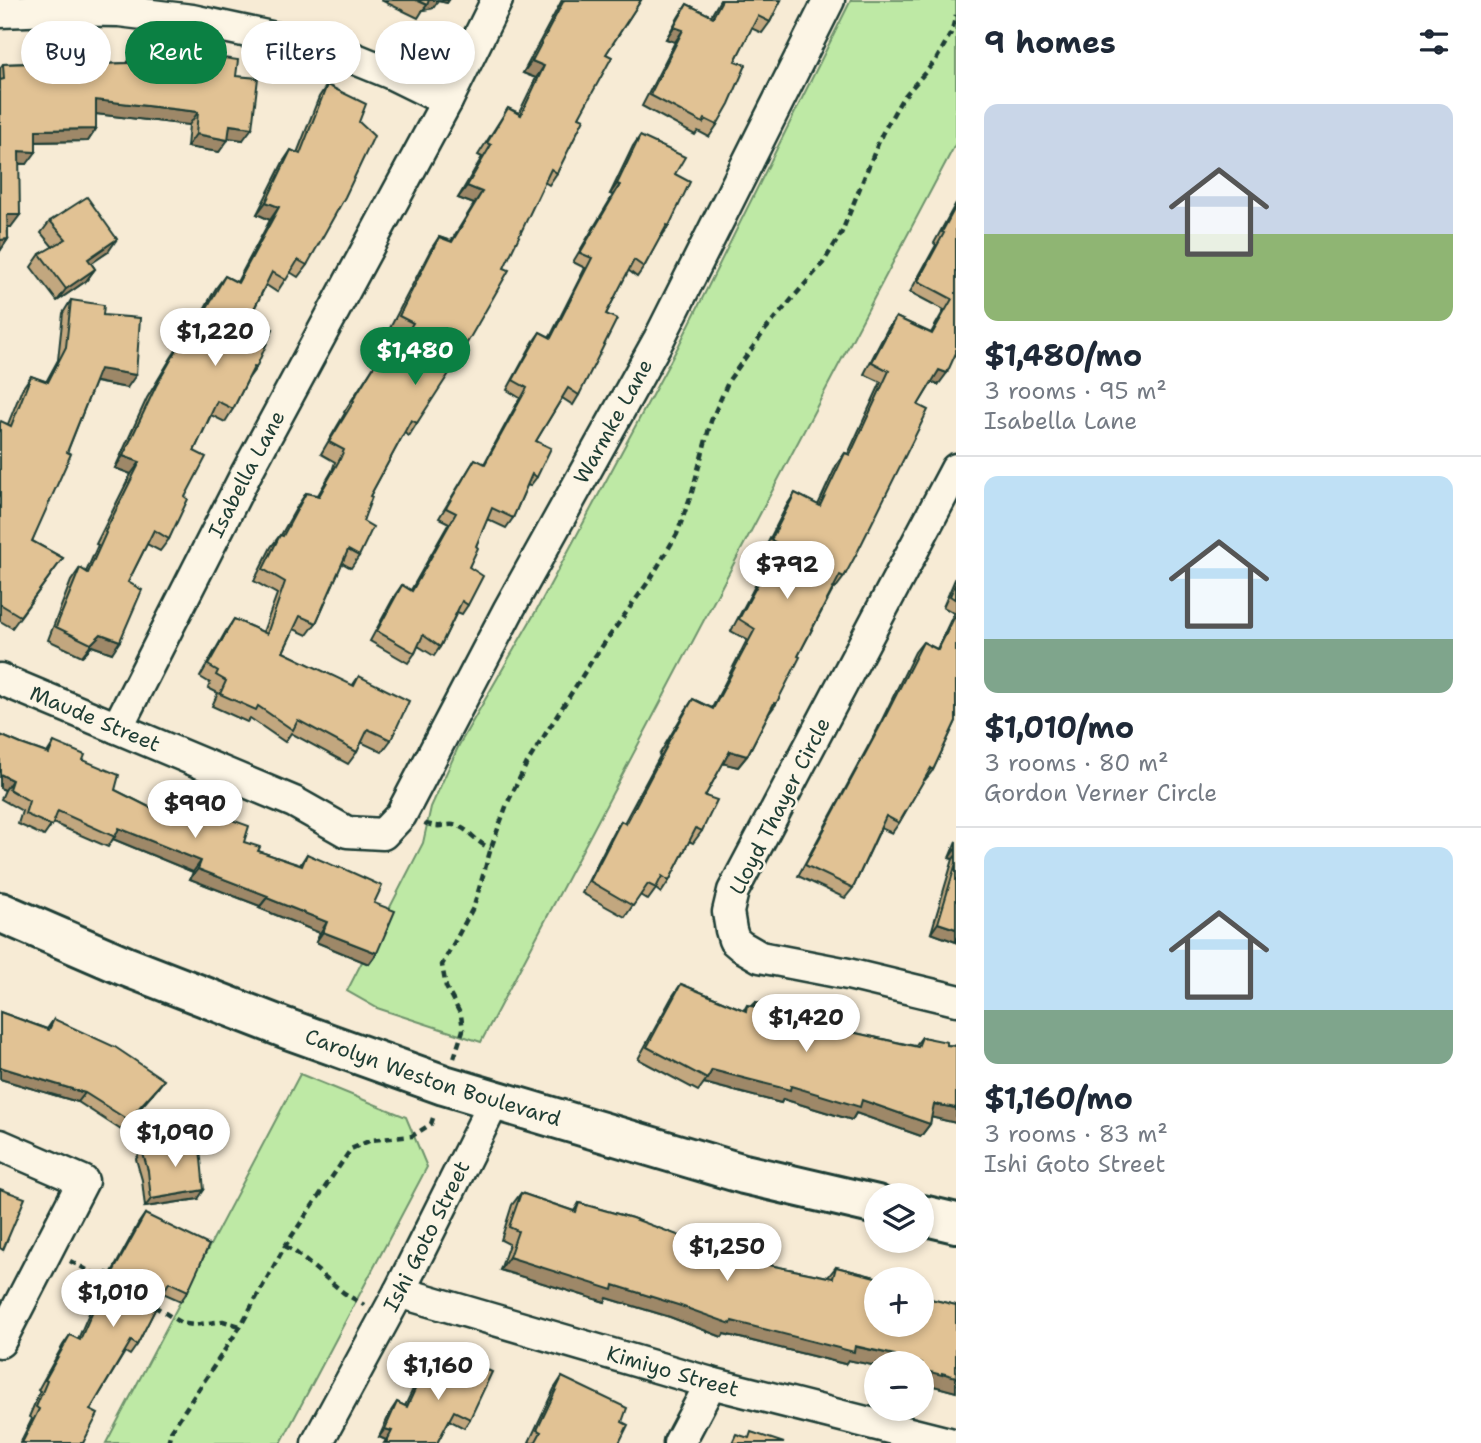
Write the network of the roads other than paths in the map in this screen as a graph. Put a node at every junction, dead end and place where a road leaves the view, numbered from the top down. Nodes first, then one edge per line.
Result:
1 (497, 0) edge
2 (829, 0) edge
3 (0, 12) edge
4 (447, 101) junction
5 (956, 469) edge
6 (0, 679) edge
7 (117, 729) junction
8 (392, 825) joint
9 (0, 912) edge
10 (956, 1000) edge
11 (495, 1100) junction
12 (0, 1145) edge
13 (864, 1202) edge
14 (934, 1218) edge
15 (956, 1223) edge
16 (393, 1304) junction
17 (0, 1342) edge
18 (711, 1383) junction
19 (317, 1443) edge
20 (679, 1443) edge
21 (949, 1443) edge

1 - 4 street, Isabella Lane
2 - 8 street, Warmke Lane
3 - 4 street
4 - 7 street, Isabella Lane
5 - 10 street, Lloyd Thayer Circle
6 - 7 street, Maude Street
7 - 8 street, Maude Street
9 - 11 street, Carolyn Weston Boulevard
11 - 13 street, Carolyn Weston Boulevard
11 - 16 street, Ishi Goto Street
12 - 17 street
14 - 15 street
16 - 18 street, Kimiyo Street
16 - 19 street, Ishi Goto Street
18 - 20 street
18 - 21 street, Kimiyo Street

